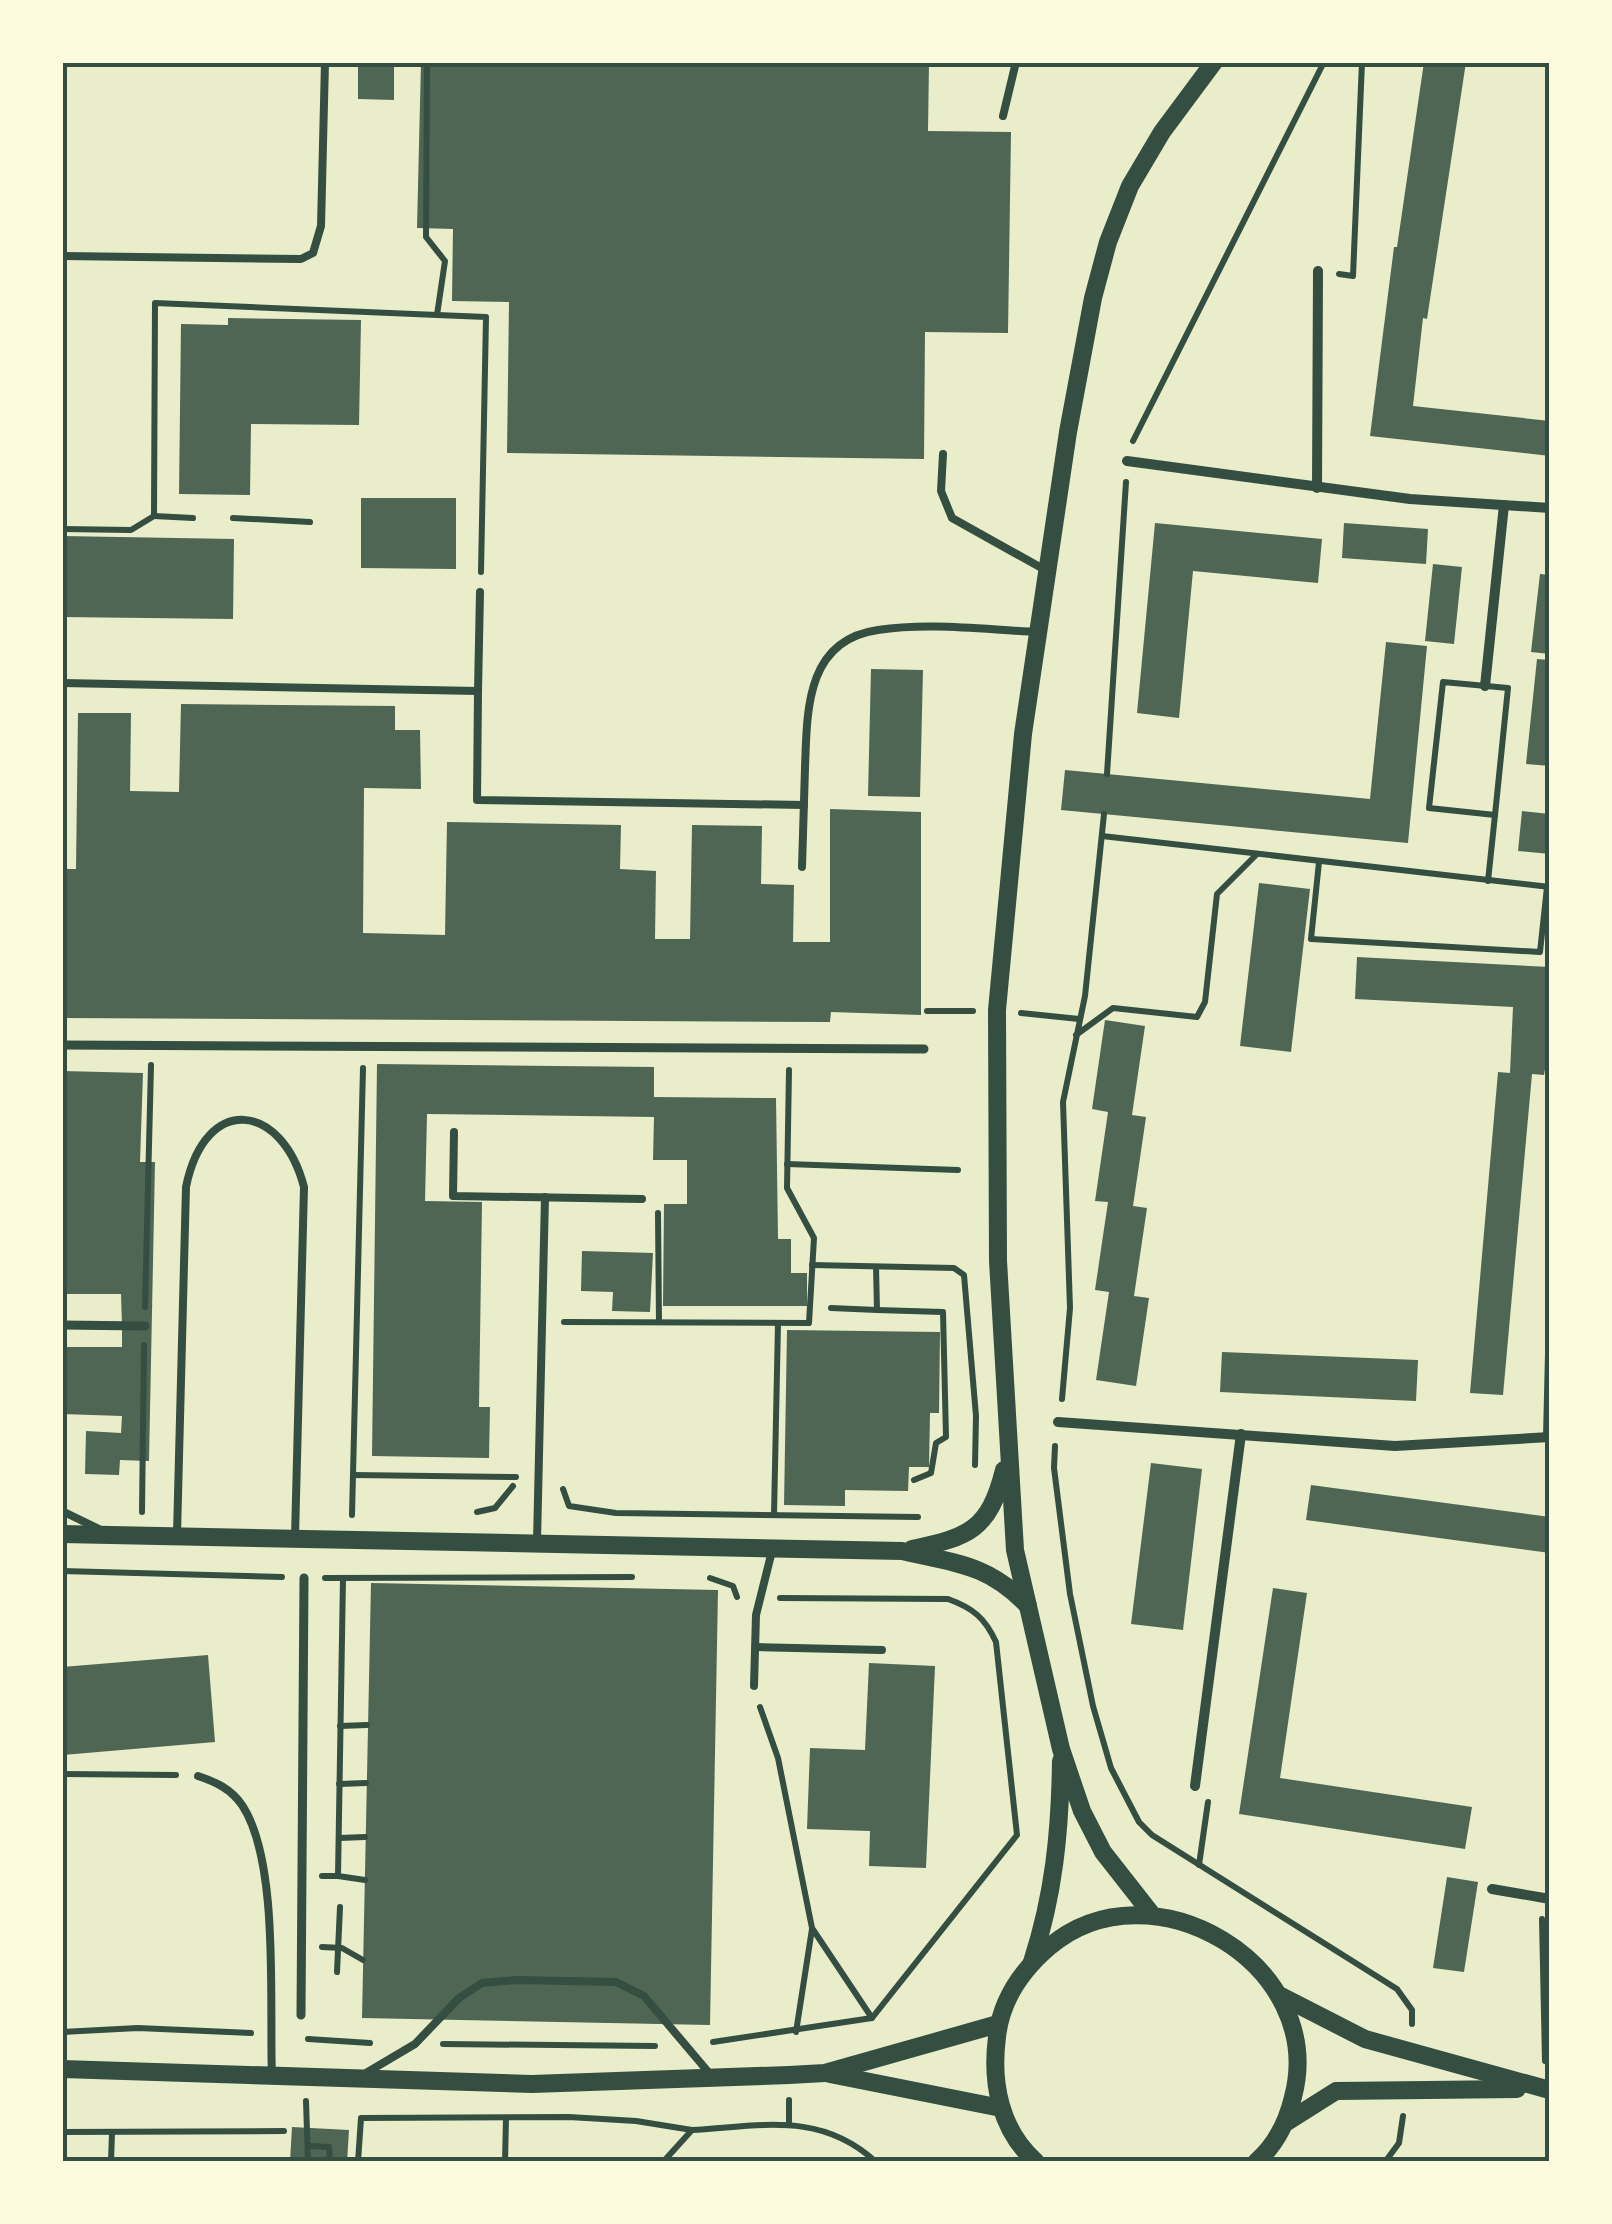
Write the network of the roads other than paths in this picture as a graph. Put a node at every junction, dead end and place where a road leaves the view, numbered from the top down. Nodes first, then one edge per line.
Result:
1 (325, 62) edge
2 (1016, 62) edge
3 (1214, 62) edge
4 (1003, 116) dead end
5 (62, 256) edge
6 (1318, 272) road end
7 (943, 454) dead end
8 (1128, 462) road end
9 (1317, 488) junction
10 (1504, 504) junction
11 (1550, 508) edge
12 (1048, 571) junction
13 (480, 592) road end
14 (1040, 632) junction
15 (62, 683) edge
16 (1485, 686) road end
17 (478, 691) junction
18 (804, 805) junction
19 (802, 867) dead end
20 (62, 1045) edge
21 (924, 1049) dead end
22 (454, 1132) dead end
23 (545, 1197) junction
24 (642, 1199) road end
25 (62, 1325) edge
26 (144, 1326) road end
27 (1550, 1353) edge
28 (1058, 1422) road end
29 (1241, 1434) junction
30 (1548, 1437) edge
31 (1008, 1455) junction
32 (62, 1512) edge
33 (62, 1534) edge
34 (109, 1534) junction
35 (178, 1534) junction
36 (295, 1538) junction
37 (536, 1541) junction
38 (773, 1546) junction
39 (902, 1551) junction
40 (304, 1578) road end
41 (1028, 1606) junction
42 (756, 1647) junction
43 (882, 1650) dead end
44 (754, 1686) dead end
45 (1062, 1749) junction
46 (198, 1776) road end
47 (1196, 1786) road end
48 (1492, 1889) dead end
49 (1545, 1899) edge
50 (1150, 1912) junction
51 (1032, 1962) junction
52 (1278, 1995) junction
53 (301, 2015) dead end
54 (998, 2024) junction
55 (62, 2069) edge
56 (824, 2073) junction
57 (714, 2077) junction
58 (272, 2078) junction
59 (354, 2080) junction
60 (1548, 2089) edge
61 (1001, 2108) junction
62 (1287, 2122) junction
63 (1023, 2155) edge
64 (1260, 2159) edge
65 (1036, 2162) edge

1 - 5 lane
2 - 4 lane
3 - 12 street
6 - 9 street
7 - 12 lane
8 - 9 street
9 - 10 street
10 - 11 street
10 - 16 street
12 - 14 street
13 - 17 lane
14 - 18 lane
14 - 31 street
15 - 17 lane
17 - 18 lane
18 - 19 lane
20 - 21 street
22 - 23 lane
23 - 24 lane
23 - 37 lane
25 - 26 street
27 - 30 street
28 - 29 street
29 - 30 street
29 - 47 street
31 - 39 street
31 - 41 street
32 - 34 lane
33 - 34 street
34 - 35 street
35 - 36 street
35 - 36 lane
36 - 37 street
37 - 38 street
38 - 39 street
38 - 42 lane
39 - 41 street
40 - 53 street
41 - 45 street
42 - 43 lane
42 - 44 lane
45 - 50 street
45 - 51 street
46 - 58 lane
48 - 49 street
50 - 51 street
50 - 52 street
51 - 54 street
52 - 60 street
52 - 62 street
54 - 56 street
54 - 61 street
55 - 58 street
56 - 57 street
56 - 61 street
57 - 59 street
57 - 59 lane
58 - 59 street
60 - 62 street
61 - 63 street
62 - 64 street
63 - 65 street

